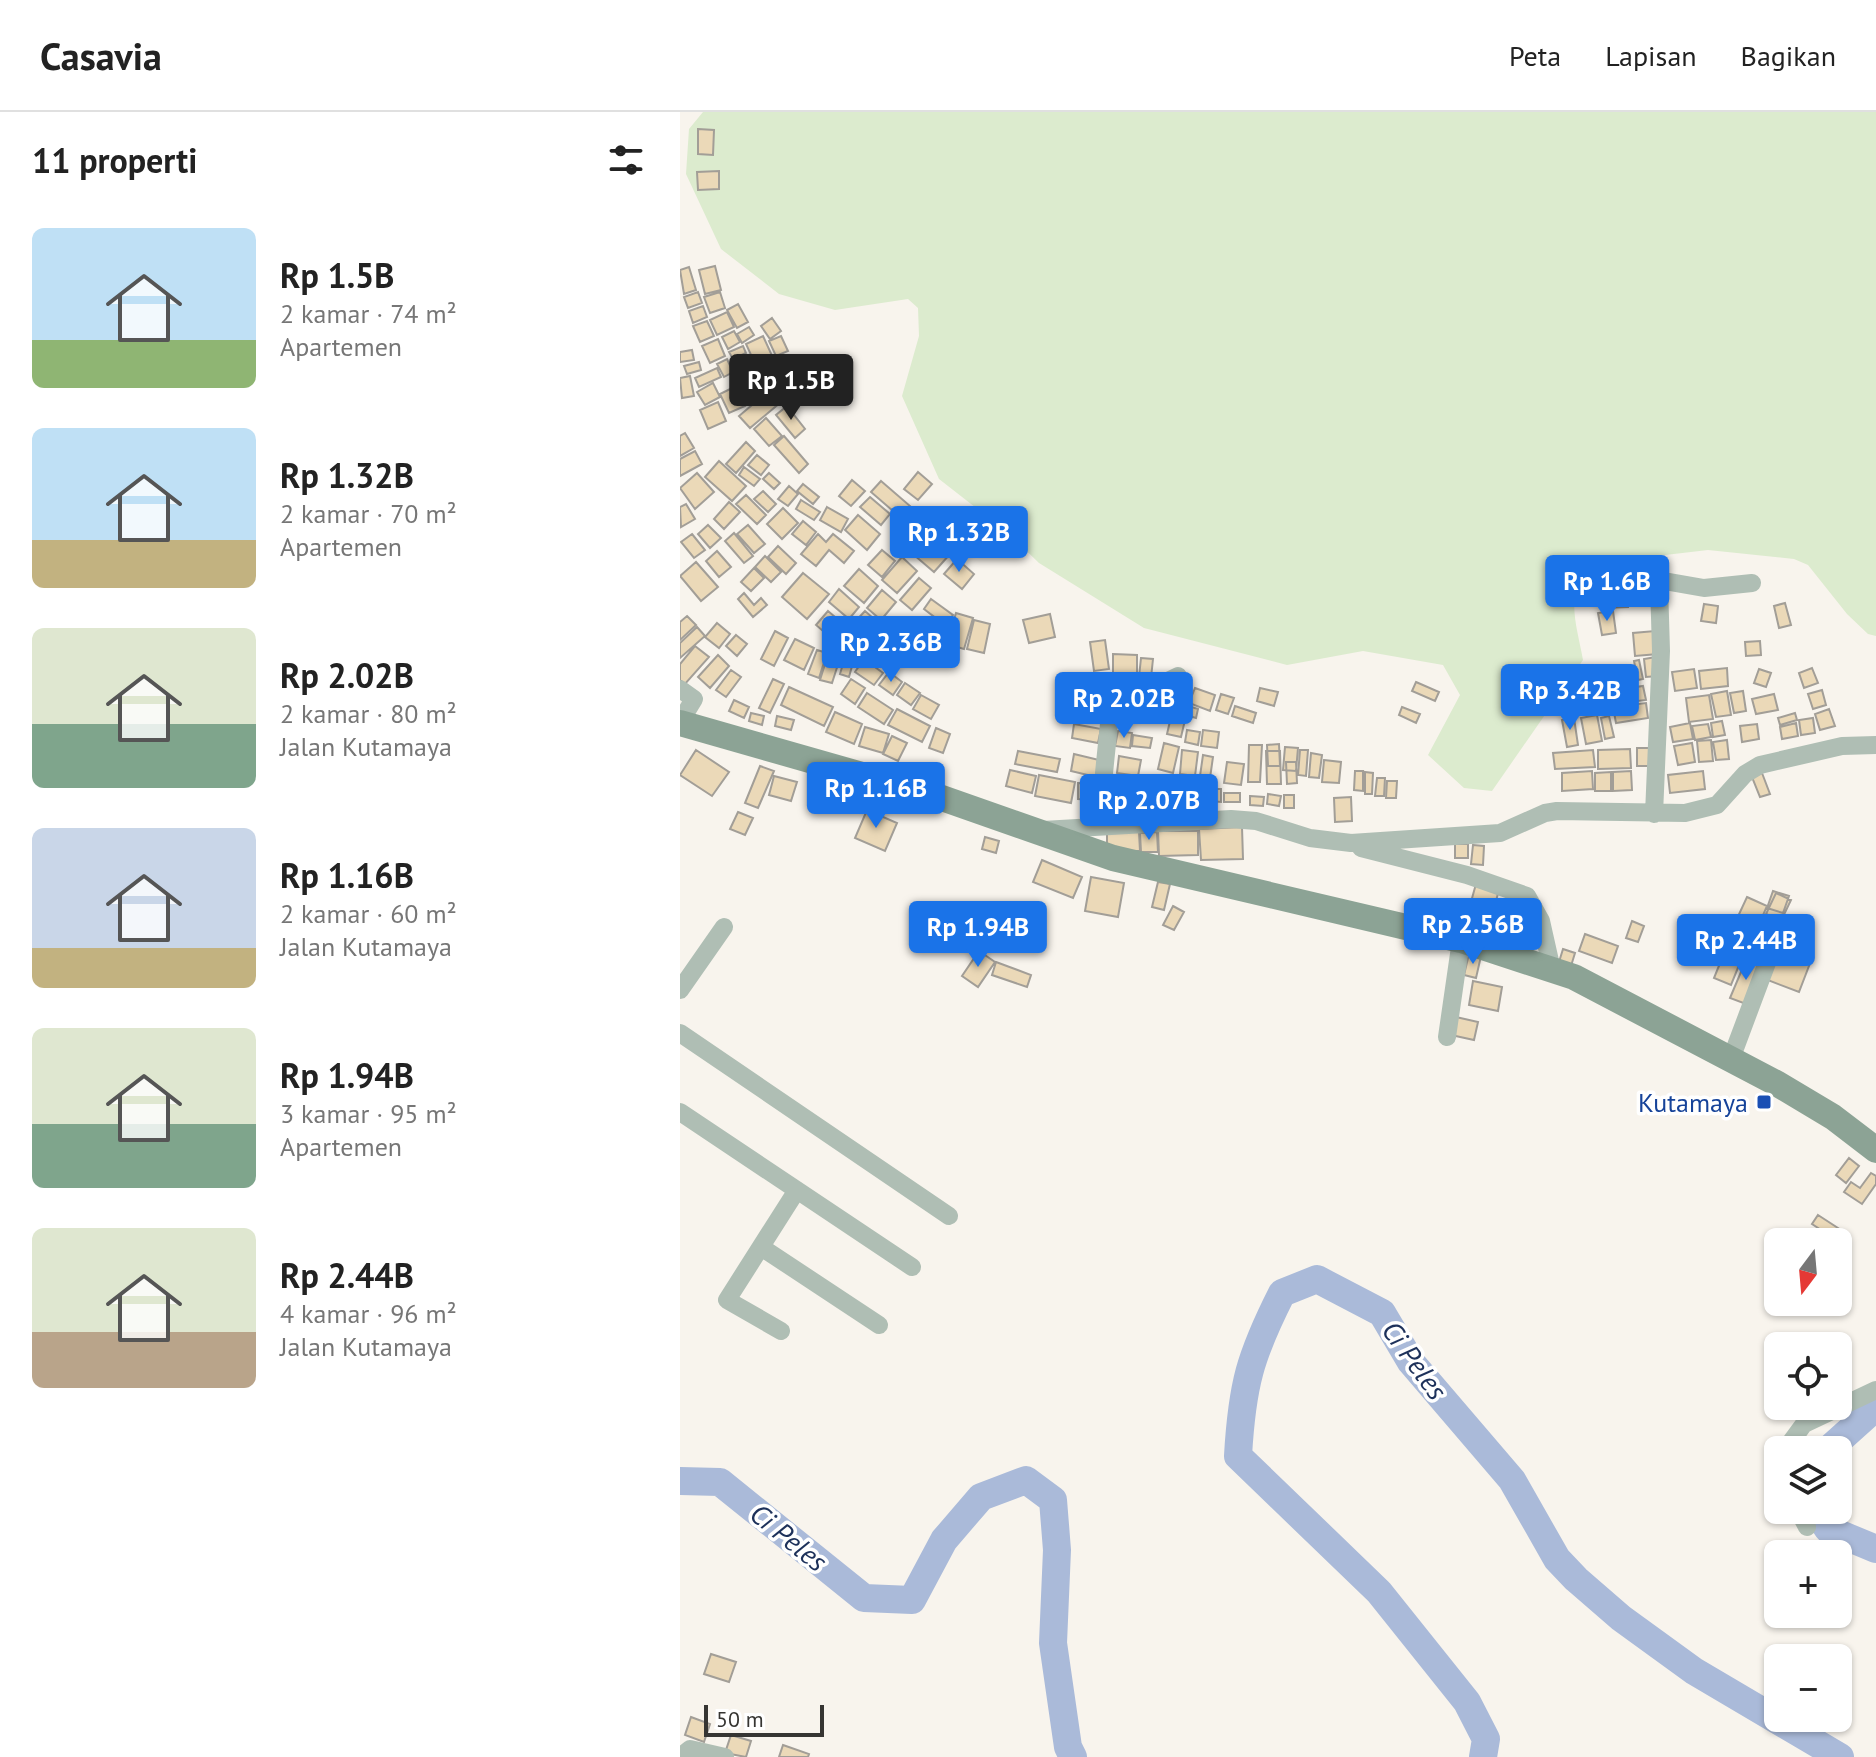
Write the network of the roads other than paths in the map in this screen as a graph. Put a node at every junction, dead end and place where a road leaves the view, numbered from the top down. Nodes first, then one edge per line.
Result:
1 (1752, 583) dead end
2 (1178, 676) dead end
3 (680, 689) edge
4 (680, 722) edge
5 (1876, 745) edge
6 (1654, 814) junction
7 (1112, 826) junction
8 (1028, 830) junction
9 (1330, 842) junction
10 (724, 927) dead end
11 (1780, 928) dead end
12 (1461, 940) junction
13 (1552, 970) junction
14 (680, 990) edge
15 (680, 1033) edge
16 (1447, 1037) dead end
17 (1731, 1059) junction
18 (680, 1112) edge
19 (1876, 1150) edge
20 (797, 1190) junction
21 (949, 1216) dead end
22 (761, 1247) junction
23 (912, 1267) dead end
24 (879, 1325) dead end
25 (781, 1331) dead end
26 (1876, 1390) edge
27 (1795, 1436) edge
28 (1805, 1524) edge
29 (1807, 1527) dead end
30 (680, 1757) edge
31 (725, 1757) edge

1 - 6 street
2 - 7 street
3 - 4 street
4 - 8 main road
5 - 6 street
6 - 9 street
7 - 8 street
7 - 9 street
8 - 12 main road
9 - 13 street
10 - 14 street
11 - 17 street
12 - 13 main road
12 - 16 street
13 - 17 main road
15 - 21 street
17 - 19 main road
18 - 20 street
20 - 22 street
20 - 23 street
22 - 24 street
22 - 25 street
26 - 27 street
28 - 29 street
30 - 31 street

